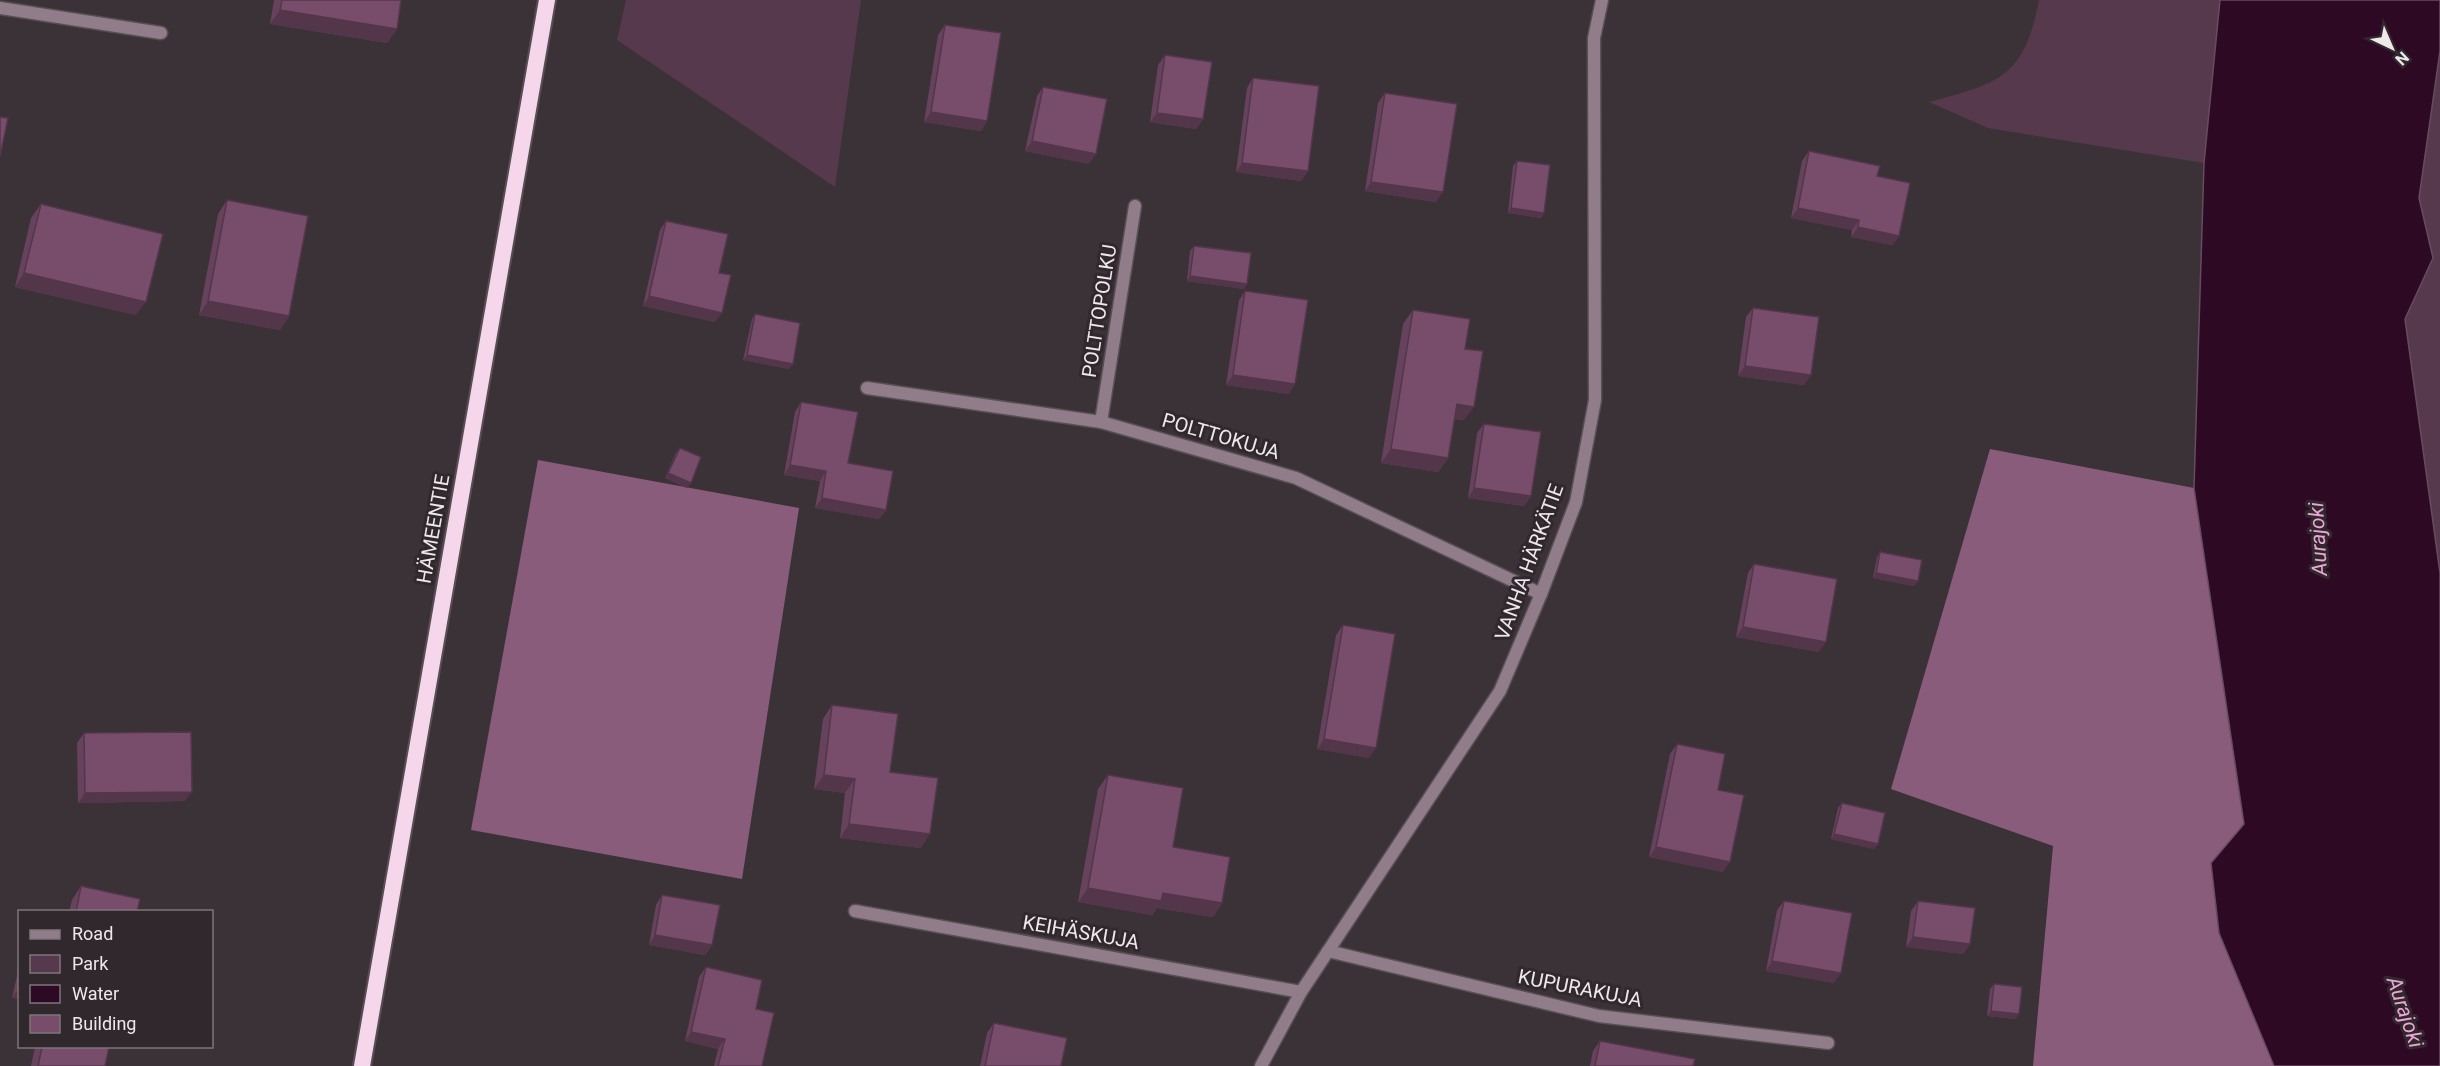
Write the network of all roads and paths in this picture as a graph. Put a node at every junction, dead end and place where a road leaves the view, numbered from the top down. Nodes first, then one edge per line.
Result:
1 (547, 0) edge
2 (1602, 0) edge
3 (0, 8) edge
4 (161, 33) dead end
5 (1135, 206) dead end
6 (867, 388) dead end
7 (1101, 422) junction
8 (1541, 594) junction
9 (855, 911) dead end
10 (1328, 951) junction
11 (1301, 992) junction
12 (1828, 1043) dead end
13 (362, 1066) edge
14 (1261, 1066) edge

1 - 13 highway, HÄMEENTIE
2 - 8 street, VANHA HÄRKÄTIE
3 - 4 street
5 - 7 street, POLTTOPOLKU
6 - 7 street, POLTTOKUJA
7 - 8 street, POLTTOKUJA
8 - 10 street, VANHA HÄRKÄTIE
9 - 11 street, KEIHÄSKUJA
10 - 11 street, VANHA HÄRKÄTIE
10 - 12 street, KUPURAKUJA
11 - 14 street, VANHA HÄRKÄTIE

